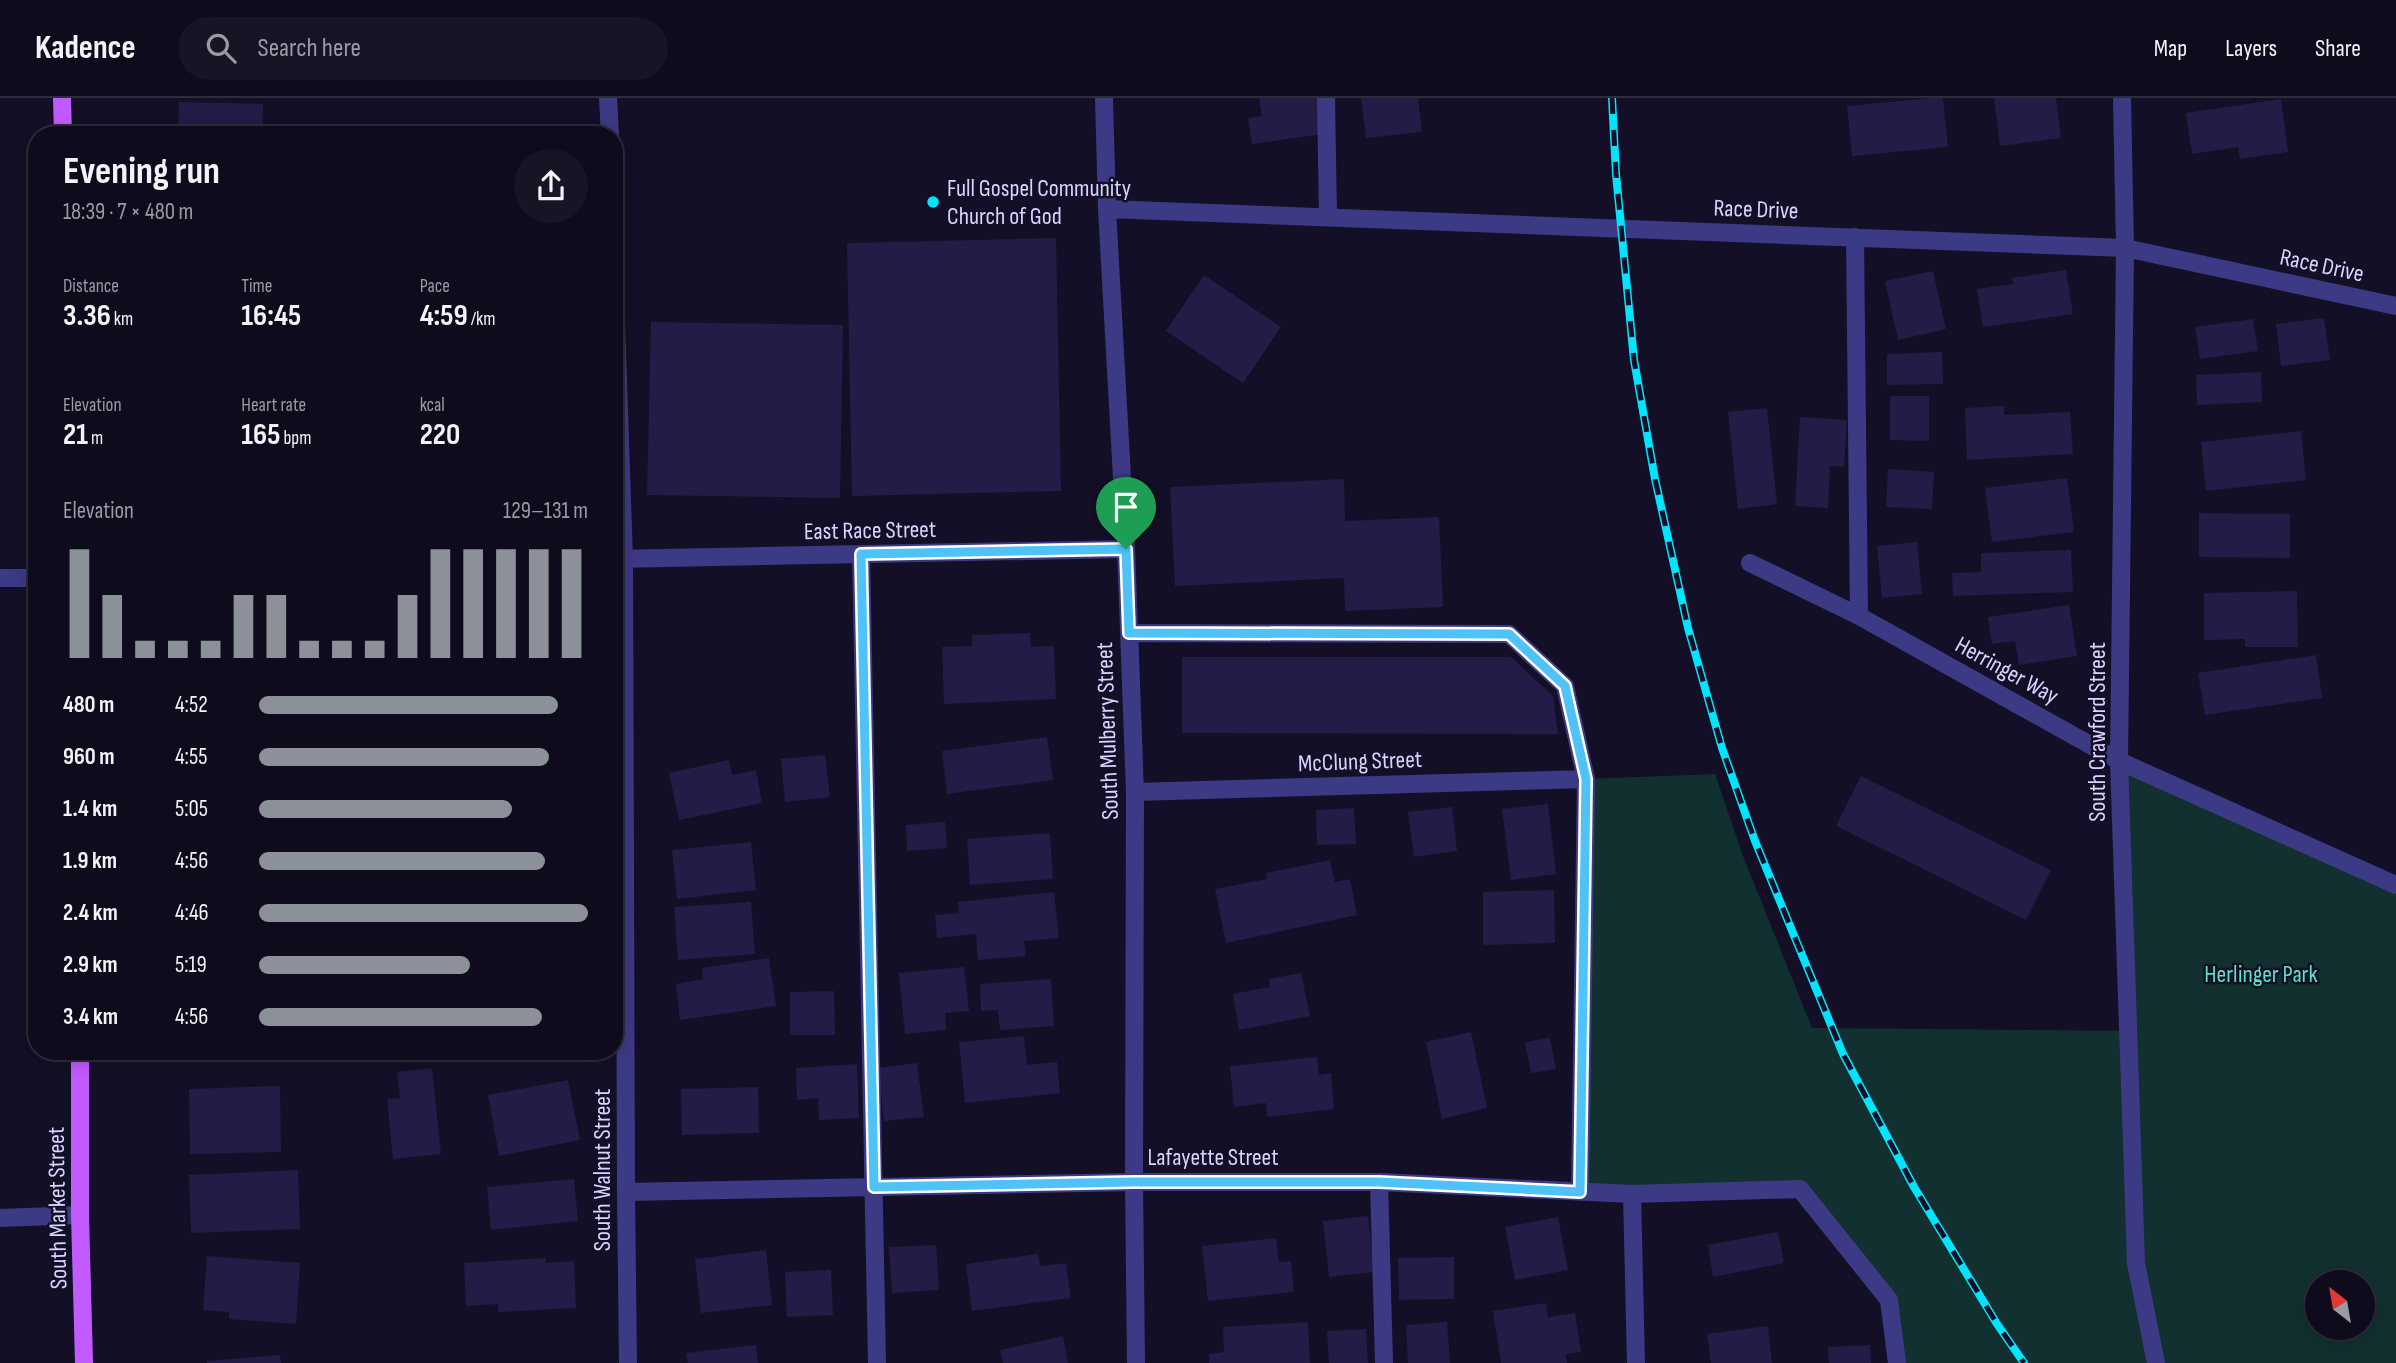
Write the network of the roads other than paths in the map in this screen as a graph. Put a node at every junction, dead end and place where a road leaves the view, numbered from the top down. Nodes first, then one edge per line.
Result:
1 (62, 98) edge
2 (608, 98) edge
3 (1104, 98) edge
4 (1326, 98) edge
5 (2122, 98) edge
6 (63, 126) edge
7 (610, 126) edge
8 (1107, 209) junction
9 (1328, 217) junction
10 (1855, 237) junction
11 (2125, 248) junction
12 (2396, 306) edge
13 (1126, 549) junction
14 (861, 554) junction
15 (623, 559) edge
16 (1749, 563) dead end
17 (28, 578) edge
18 (0, 579) edge
19 (1859, 616) junction
20 (1129, 633) junction
21 (2119, 761) junction
22 (1586, 779) junction
23 (1135, 792) junction
24 (2396, 885) edge
25 (623, 921) edge
26 (80, 1060) edge
27 (1134, 1182) junction
28 (1379, 1182) junction
29 (874, 1187) junction
30 (626, 1192) junction
31 (1580, 1192) junction
32 (1632, 1194) junction
33 (80, 1215) junction
34 (0, 1218) edge
35 (84, 1363) edge
36 (628, 1363) edge
37 (877, 1363) edge
38 (1136, 1363) edge
39 (1384, 1363) edge
40 (1636, 1363) edge
41 (1897, 1363) edge
42 (2156, 1363) edge

1 - 6 main road
2 - 7 street
3 - 8 street, South Mulberry Street
4 - 9 street
5 - 11 street, South Crawford Street
8 - 9 street, Race Drive
8 - 13 street, South Mulberry Street
9 - 10 street, Race Drive
10 - 11 street, Race Drive
10 - 19 street
11 - 12 street, Race Drive
11 - 21 street, South Crawford Street
13 - 14 street, East Race Street
13 - 20 street, South Mulberry Street
14 - 15 street, East Race Street
14 - 29 street
16 - 19 street, Herringer Way
17 - 18 street
19 - 21 street, Herringer Way
20 - 22 street
20 - 23 street, South Mulberry Street
21 - 24 street, Herringer Way
21 - 42 street, South Crawford Street
22 - 23 street, McClung Street
22 - 31 street
23 - 27 street, South Mulberry Street
25 - 30 street, South Walnut Street
26 - 33 main road, South Market Street
27 - 28 street, Lafayette Street
27 - 29 street, Lafayette Street
27 - 38 street, South Mulberry Street
28 - 31 street, Lafayette Street
28 - 39 street
29 - 30 street, Lafayette Street
29 - 37 street
30 - 36 street, South Walnut Street
31 - 32 street, Lafayette Street
32 - 40 street
32 - 41 street, Lafayette Street
33 - 34 street
33 - 35 main road, South Market Street

